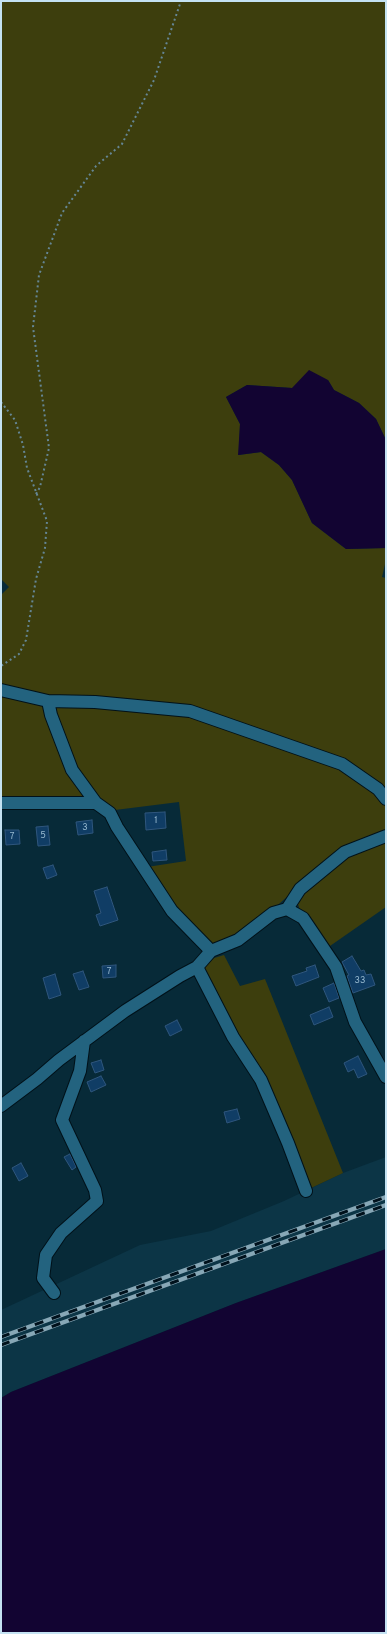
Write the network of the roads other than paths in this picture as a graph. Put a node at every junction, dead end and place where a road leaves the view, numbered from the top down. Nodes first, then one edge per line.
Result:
1 (1, 690) edge
2 (48, 701) junction
3 (386, 799) edge
4 (1, 803) edge
5 (96, 803) junction
6 (386, 836) edge
7 (287, 909) junction
8 (211, 951) junction
9 (197, 967) junction
10 (84, 1041) junction
11 (386, 1076) edge
12 (1, 1106) edge
13 (306, 1191) dead end
14 (54, 1293) dead end

1 - 2 street
2 - 3 street
2 - 5 street
4 - 5 street
5 - 8 street
6 - 7 street
7 - 8 street
7 - 11 street
8 - 9 street
9 - 10 street
9 - 13 street
10 - 12 street
10 - 14 street

